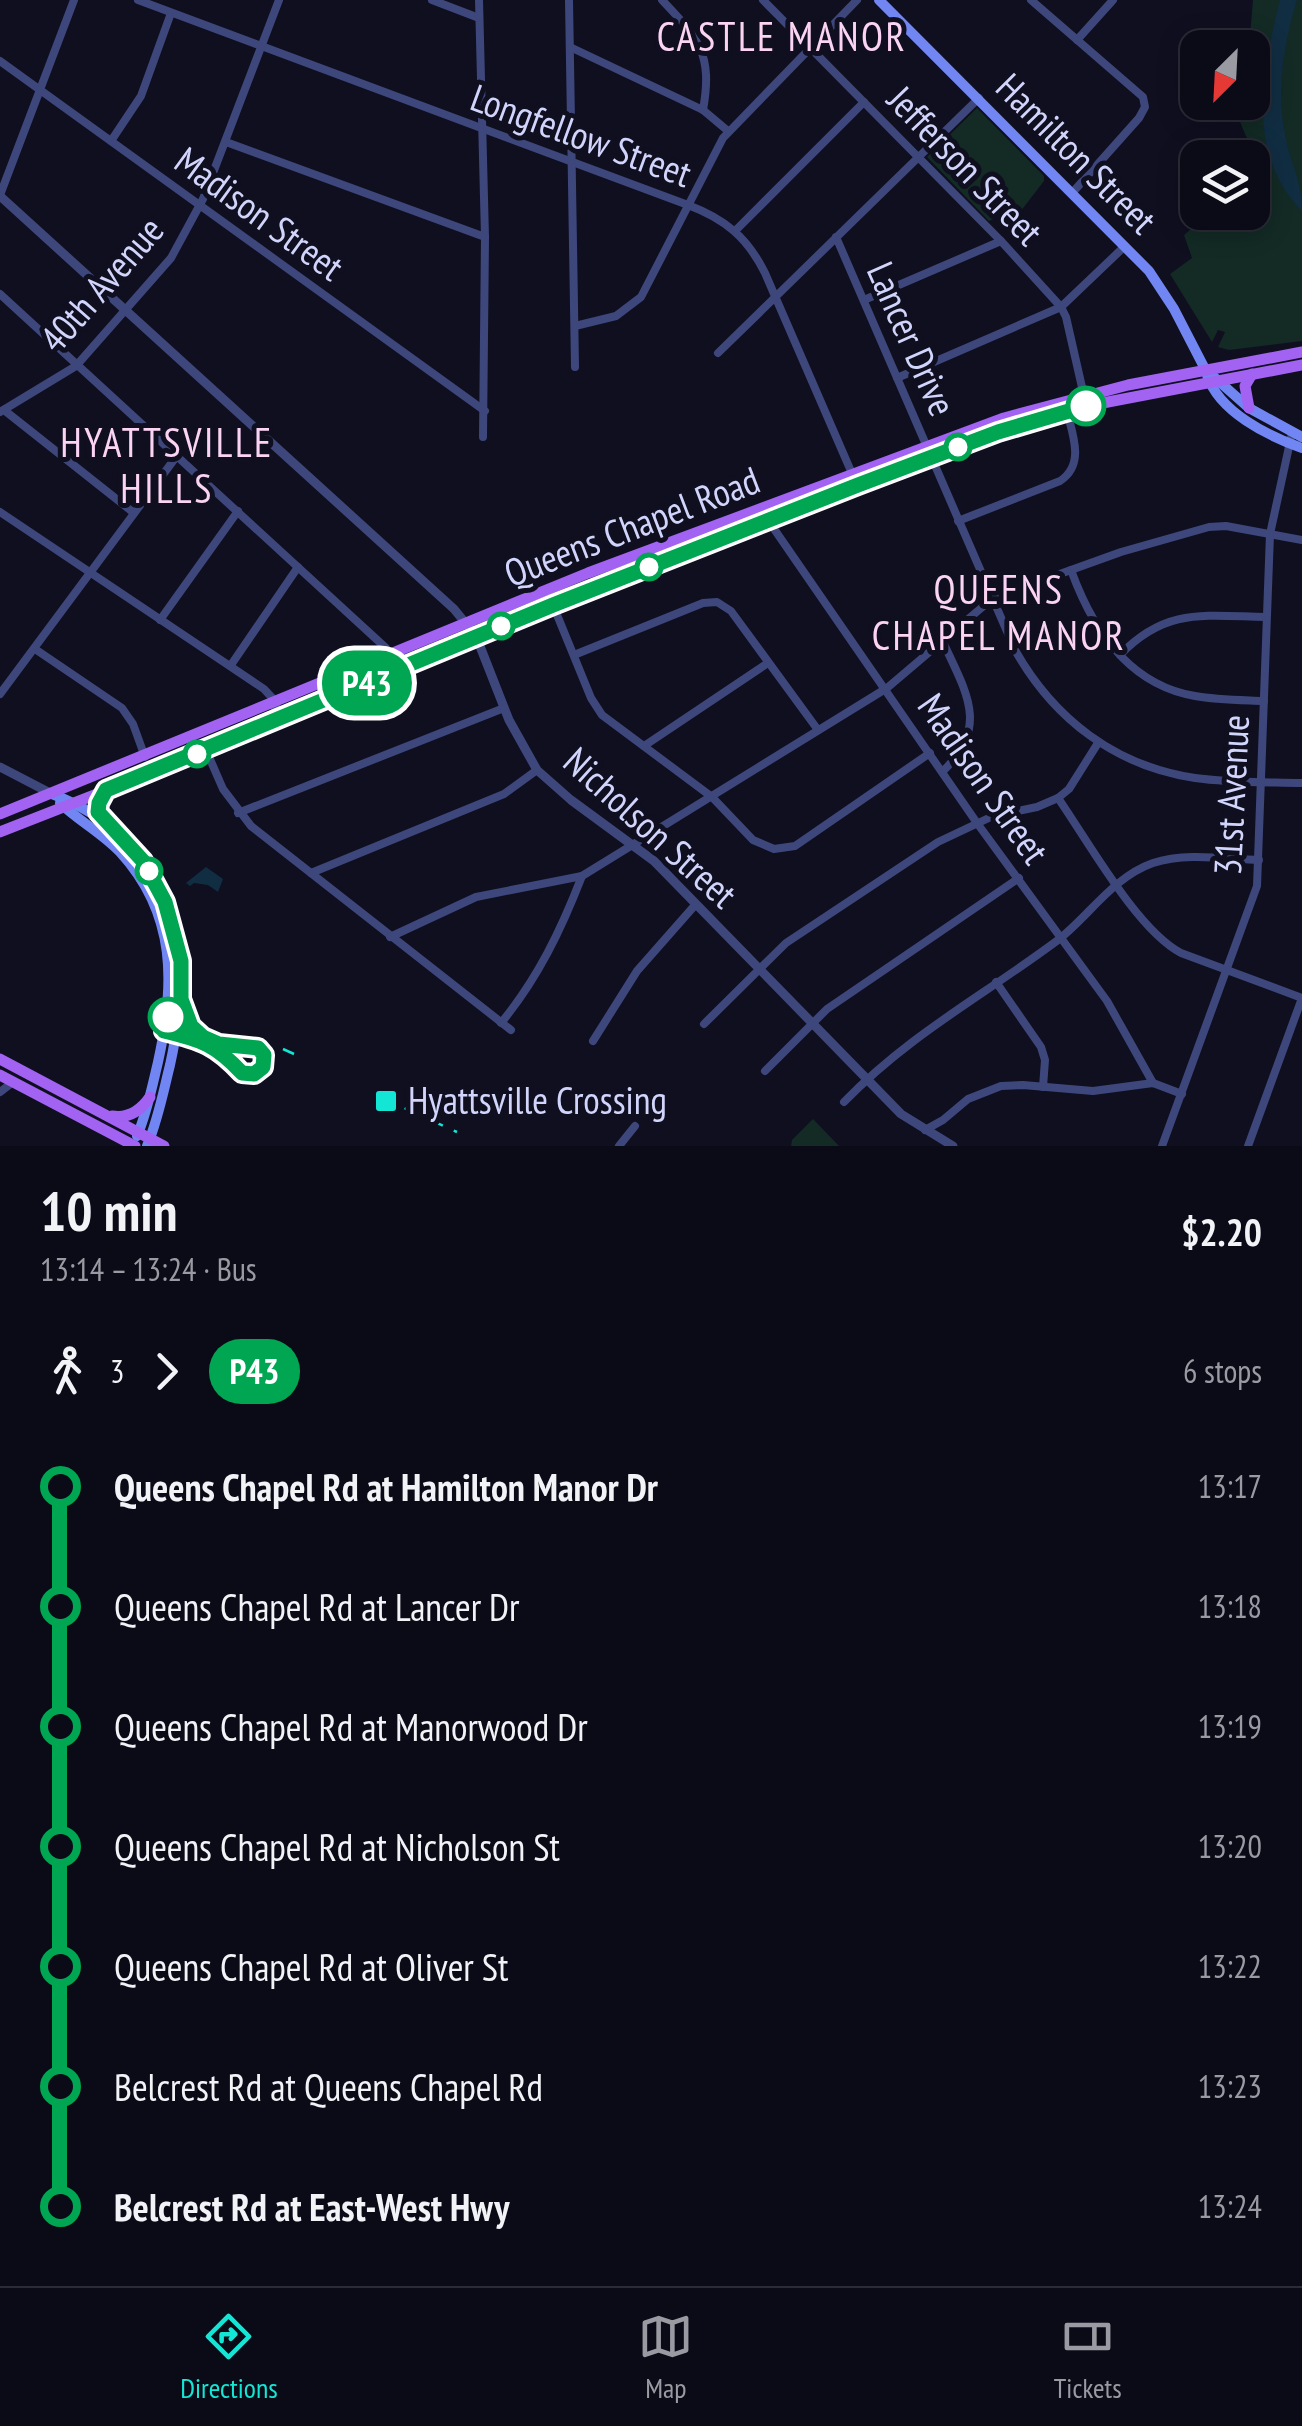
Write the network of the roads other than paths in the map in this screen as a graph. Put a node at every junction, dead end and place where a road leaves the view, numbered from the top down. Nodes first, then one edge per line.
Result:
1 (74, 0) edge
2 (138, 0) edge
3 (280, 0) edge
4 (432, 0) edge
5 (479, 0) edge
6 (569, 0) edge
7 (662, 0) edge
8 (762, 0) edge
9 (857, 0) edge
10 (879, 0) edge
11 (1031, 0) edge
12 (1112, 0) edge
13 (171, 12) junction
14 (480, 18) junction
15 (1077, 40) junction
16 (262, 46) junction
17 (570, 47) junction
18 (810, 49) junction
19 (0, 62) edge
20 (40, 90) junction
21 (978, 98) junction
22 (864, 102) junction
23 (702, 110) junction
24 (483, 129) junction
25 (728, 131) junction
26 (111, 142) junction
27 (226, 142) junction
28 (918, 156) junction
29 (572, 162) junction
30 (1072, 192) junction
31 (0, 195) edge
32 (688, 205) junction
33 (200, 206) junction
34 (736, 230) junction
35 (485, 237) junction
36 (836, 237) junction
37 (1001, 241) junction
38 (1125, 246) junction
39 (0, 294) edge
40 (776, 296) junction
41 (864, 300) junction
42 (1061, 307) junction
43 (126, 310) junction
44 (574, 326) junction
45 (1302, 352) edge
46 (718, 353) dead end
47 (1302, 365) edge
48 (76, 366) junction
49 (575, 367) dead end
50 (1252, 374) junction
51 (1210, 377) junction
52 (898, 378) junction
53 (1084, 396) junction
54 (1065, 406) junction
55 (1249, 408) junction
56 (2, 411) edge
57 (485, 412) junction
58 (483, 437) dead end
59 (1294, 438) edge
60 (1302, 448) edge
61 (930, 452) junction
62 (176, 456) junction
63 (855, 480) junction
64 (0, 512) edge
65 (238, 512) junction
66 (134, 513) junction
67 (764, 516) junction
68 (958, 521) junction
69 (1270, 534) junction
70 (1302, 540) edge
71 (298, 567) junction
72 (1071, 570) junction
73 (92, 573) junction
74 (993, 598) junction
75 (553, 605) junction
76 (1266, 617) junction
77 (160, 620) junction
78 (466, 623) junction
79 (476, 636) junction
80 (943, 642) junction
81 (35, 649) junction
82 (390, 653) junction
83 (574, 655) junction
84 (1120, 655) junction
85 (768, 663) junction
86 (231, 665) junction
87 (401, 669) junction
88 (887, 688) junction
89 (0, 694) edge
90 (1264, 701) junction
91 (277, 703) junction
92 (504, 708) junction
93 (270, 724) junction
94 (224, 725) junction
95 (818, 730) junction
96 (1098, 743) junction
97 (644, 746) junction
98 (206, 750) junction
99 (930, 754) junction
100 (145, 757) junction
101 (0, 767) edge
102 (538, 770) junction
103 (942, 772) junction
104 (1263, 782) junction
105 (1302, 783) edge
106 (106, 790) junction
107 (52, 794) junction
108 (712, 797) junction
109 (1058, 798) junction
110 (70, 805) junction
111 (238, 812) junction
112 (0, 814) edge
113 (102, 819) junction
114 (977, 822) junction
115 (0, 832) edge
116 (634, 845) junction
117 (137, 854) junction
118 (1259, 860) junction
119 (311, 873) junction
120 (137, 874) junction
121 (582, 876) junction
122 (1019, 878) junction
123 (1117, 884) junction
124 (696, 904) junction
125 (390, 937) junction
126 (1061, 938) junction
127 (757, 968) junction
128 (1227, 970) junction
129 (996, 982) junction
130 (1302, 998) edge
131 (502, 1023) junction
132 (810, 1023) junction
133 (704, 1024) dead end
134 (510, 1030) dead end
135 (592, 1041) dead end
136 (0, 1059) edge
137 (764, 1071) dead end
138 (0, 1075) edge
139 (866, 1080) junction
140 (13, 1082) junction
141 (1153, 1084) junction
142 (1043, 1087) junction
143 (0, 1092) edge
144 (1182, 1094) junction
145 (150, 1096) junction
146 (844, 1102) dead end
147 (102, 1114) junction
148 (635, 1126) dead end
149 (925, 1130) junction
150 (139, 1142) edge
151 (164, 1146) edge
152 (618, 1146) edge
153 (953, 1146) edge
154 (1162, 1146) edge
155 (1248, 1146) edge

1 - 20 street
2 - 13 street, Longfellow Street
3 - 16 street, 40th Avenue
4 - 14 street
5 - 14 street
6 - 17 street
7 - 23 street
8 - 18 street, Jefferson Street
9 - 18 street
10 - 21 main road, Hamilton Street
11 - 15 street
12 - 15 street
13 - 16 street, Longfellow Street
13 - 26 street
14 - 24 street
15 - 30 street
16 - 24 street, Longfellow Street
16 - 27 street, 40th Avenue
17 - 23 street
17 - 29 street
18 - 22 street, Jefferson Street
18 - 25 street
19 - 20 street, Madison Street
20 - 26 street, Madison Street
20 - 31 street
21 - 28 street
21 - 30 main road, Hamilton Street
22 - 28 street, Jefferson Street
22 - 34 street
23 - 25 street
24 - 29 street, Longfellow Street
24 - 35 street
25 - 32 street
26 - 33 street, Madison Street
27 - 33 street, 40th Avenue
27 - 35 street
28 - 36 street
28 - 37 street, Jefferson Street
29 - 32 street, Longfellow Street
29 - 44 street
30 - 38 main road, Hamilton Street
31 - 43 street, Nicholson Street
32 - 34 street, Longfellow Street
32 - 44 street
33 - 43 street, 40th Avenue
33 - 57 street, Madison Street
34 - 40 street, Longfellow Street
35 - 57 street
36 - 40 street
36 - 41 street, Lancer Drive
37 - 41 street
37 - 42 street, Jefferson Street
38 - 42 street
38 - 51 main road, Hamilton Street
39 - 48 street
40 - 46 street
40 - 63 street, Longfellow Street
41 - 52 street, Lancer Drive
42 - 52 street
42 - 53 street, Jefferson Street
43 - 48 street, 40th Avenue
43 - 78 street, Nicholson Street
44 - 49 street
45 - 51 main road, Queens Chapel Road
47 - 50 main road, Queens Chapel Road
48 - 56 street, 40th Avenue
48 - 62 street
50 - 51 main road, Queens Chapel Road
50 - 55 main road
51 - 53 main road, Queens Chapel Road
51 - 54 main road, Queens Chapel Road
51 - 55 main road, Hamilton Street
51 - 59 main road, Hamilton Street
52 - 61 street, Lancer Drive
53 - 54 main road, Queens Chapel Road
54 - 61 main road, Queens Chapel Road
54 - 68 street
55 - 59 main road, Hamilton Street
56 - 66 street
57 - 58 street
59 - 60 main road, Hamilton Street
59 - 69 street, 31st Avenue
61 - 63 main road, Queens Chapel Road
61 - 68 street, Lancer Drive
62 - 65 street
62 - 66 street
63 - 67 main road, Queens Chapel Road
64 - 73 street
65 - 71 street
65 - 77 street
66 - 73 street
67 - 75 main road, Queens Chapel Road
67 - 78 main road, Queens Chapel Road
67 - 88 street, Madison Street
68 - 74 street, Lancer Drive
69 - 70 street
69 - 72 street
69 - 76 street, 31st Avenue
71 - 82 street
71 - 86 street
72 - 74 street
72 - 84 street
73 - 77 street
73 - 81 street
74 - 80 street
74 - 96 street, Lancer Drive
75 - 79 main road, Queens Chapel Road
75 - 83 street
76 - 84 street
76 - 90 street, 31st Avenue
77 - 86 street
78 - 79 street, Nicholson Street
78 - 82 main road, Queens Chapel Road
79 - 87 main road, Queens Chapel Road
79 - 92 street, Nicholson Street
80 - 88 street
80 - 103 street
81 - 89 street
81 - 100 street
82 - 87 street
82 - 91 main road, Queens Chapel Road
83 - 85 street
83 - 97 street
84 - 90 street
85 - 95 street
85 - 97 street
86 - 91 street
87 - 93 main road, Queens Chapel Road
88 - 95 street
88 - 99 street, Madison Street
90 - 104 street, 31st Avenue
91 - 93 street
91 - 94 main road, Queens Chapel Road
92 - 102 street, Nicholson Street
92 - 111 street
93 - 98 main road, Queens Chapel Road
94 - 98 main road
94 - 100 main road, Queens Chapel Road
95 - 108 street
96 - 104 street, Lancer Drive
96 - 109 street
97 - 108 street
98 - 106 main road, Queens Chapel Road
98 - 111 street
99 - 103 street, Madison Street
99 - 108 street
100 - 107 main road, Queens Chapel Road
101 - 107 street
102 - 116 street, Nicholson Street
102 - 119 street
103 - 114 street, Madison Street
104 - 105 street, Lancer Drive
104 - 118 street, 31st Avenue
106 - 110 main road, Queens Chapel Road
106 - 113 main road
107 - 110 main road
107 - 112 main road, Queens Chapel Road
108 - 116 street
109 - 114 street
109 - 123 street
110 - 113 main road
110 - 115 main road, Queens Chapel Road
110 - 120 main road
111 - 119 street
113 - 117 main road
114 - 122 street, Madison Street
114 - 127 street
116 - 121 street
116 - 124 street, Nicholson Street
117 - 120 main road
117 - 150 main road
118 - 123 street
118 - 128 street, 31st Avenue
119 - 125 street
120 - 145 main road
121 - 125 street
121 - 131 street
122 - 126 street, Madison Street
122 - 132 street
123 - 126 street
123 - 128 street
124 - 127 street, Nicholson Street
124 - 135 street
125 - 131 street
126 - 129 street
126 - 141 street, Madison Street
127 - 132 street, Nicholson Street
127 - 133 street
128 - 130 street
128 - 144 street, 31st Avenue
129 - 139 street
129 - 142 street
130 - 155 street
131 - 134 street
132 - 137 street
132 - 139 street, Nicholson Street
136 - 147 main road
138 - 140 main road
139 - 146 street
139 - 149 street, Nicholson Street
140 - 143 street
140 - 150 main road
141 - 142 street
141 - 144 street
142 - 149 street
144 - 154 street, 31st Avenue
145 - 147 main road
145 - 150 main road
147 - 150 main road
148 - 152 street
149 - 153 street, Nicholson Street
150 - 151 main road

